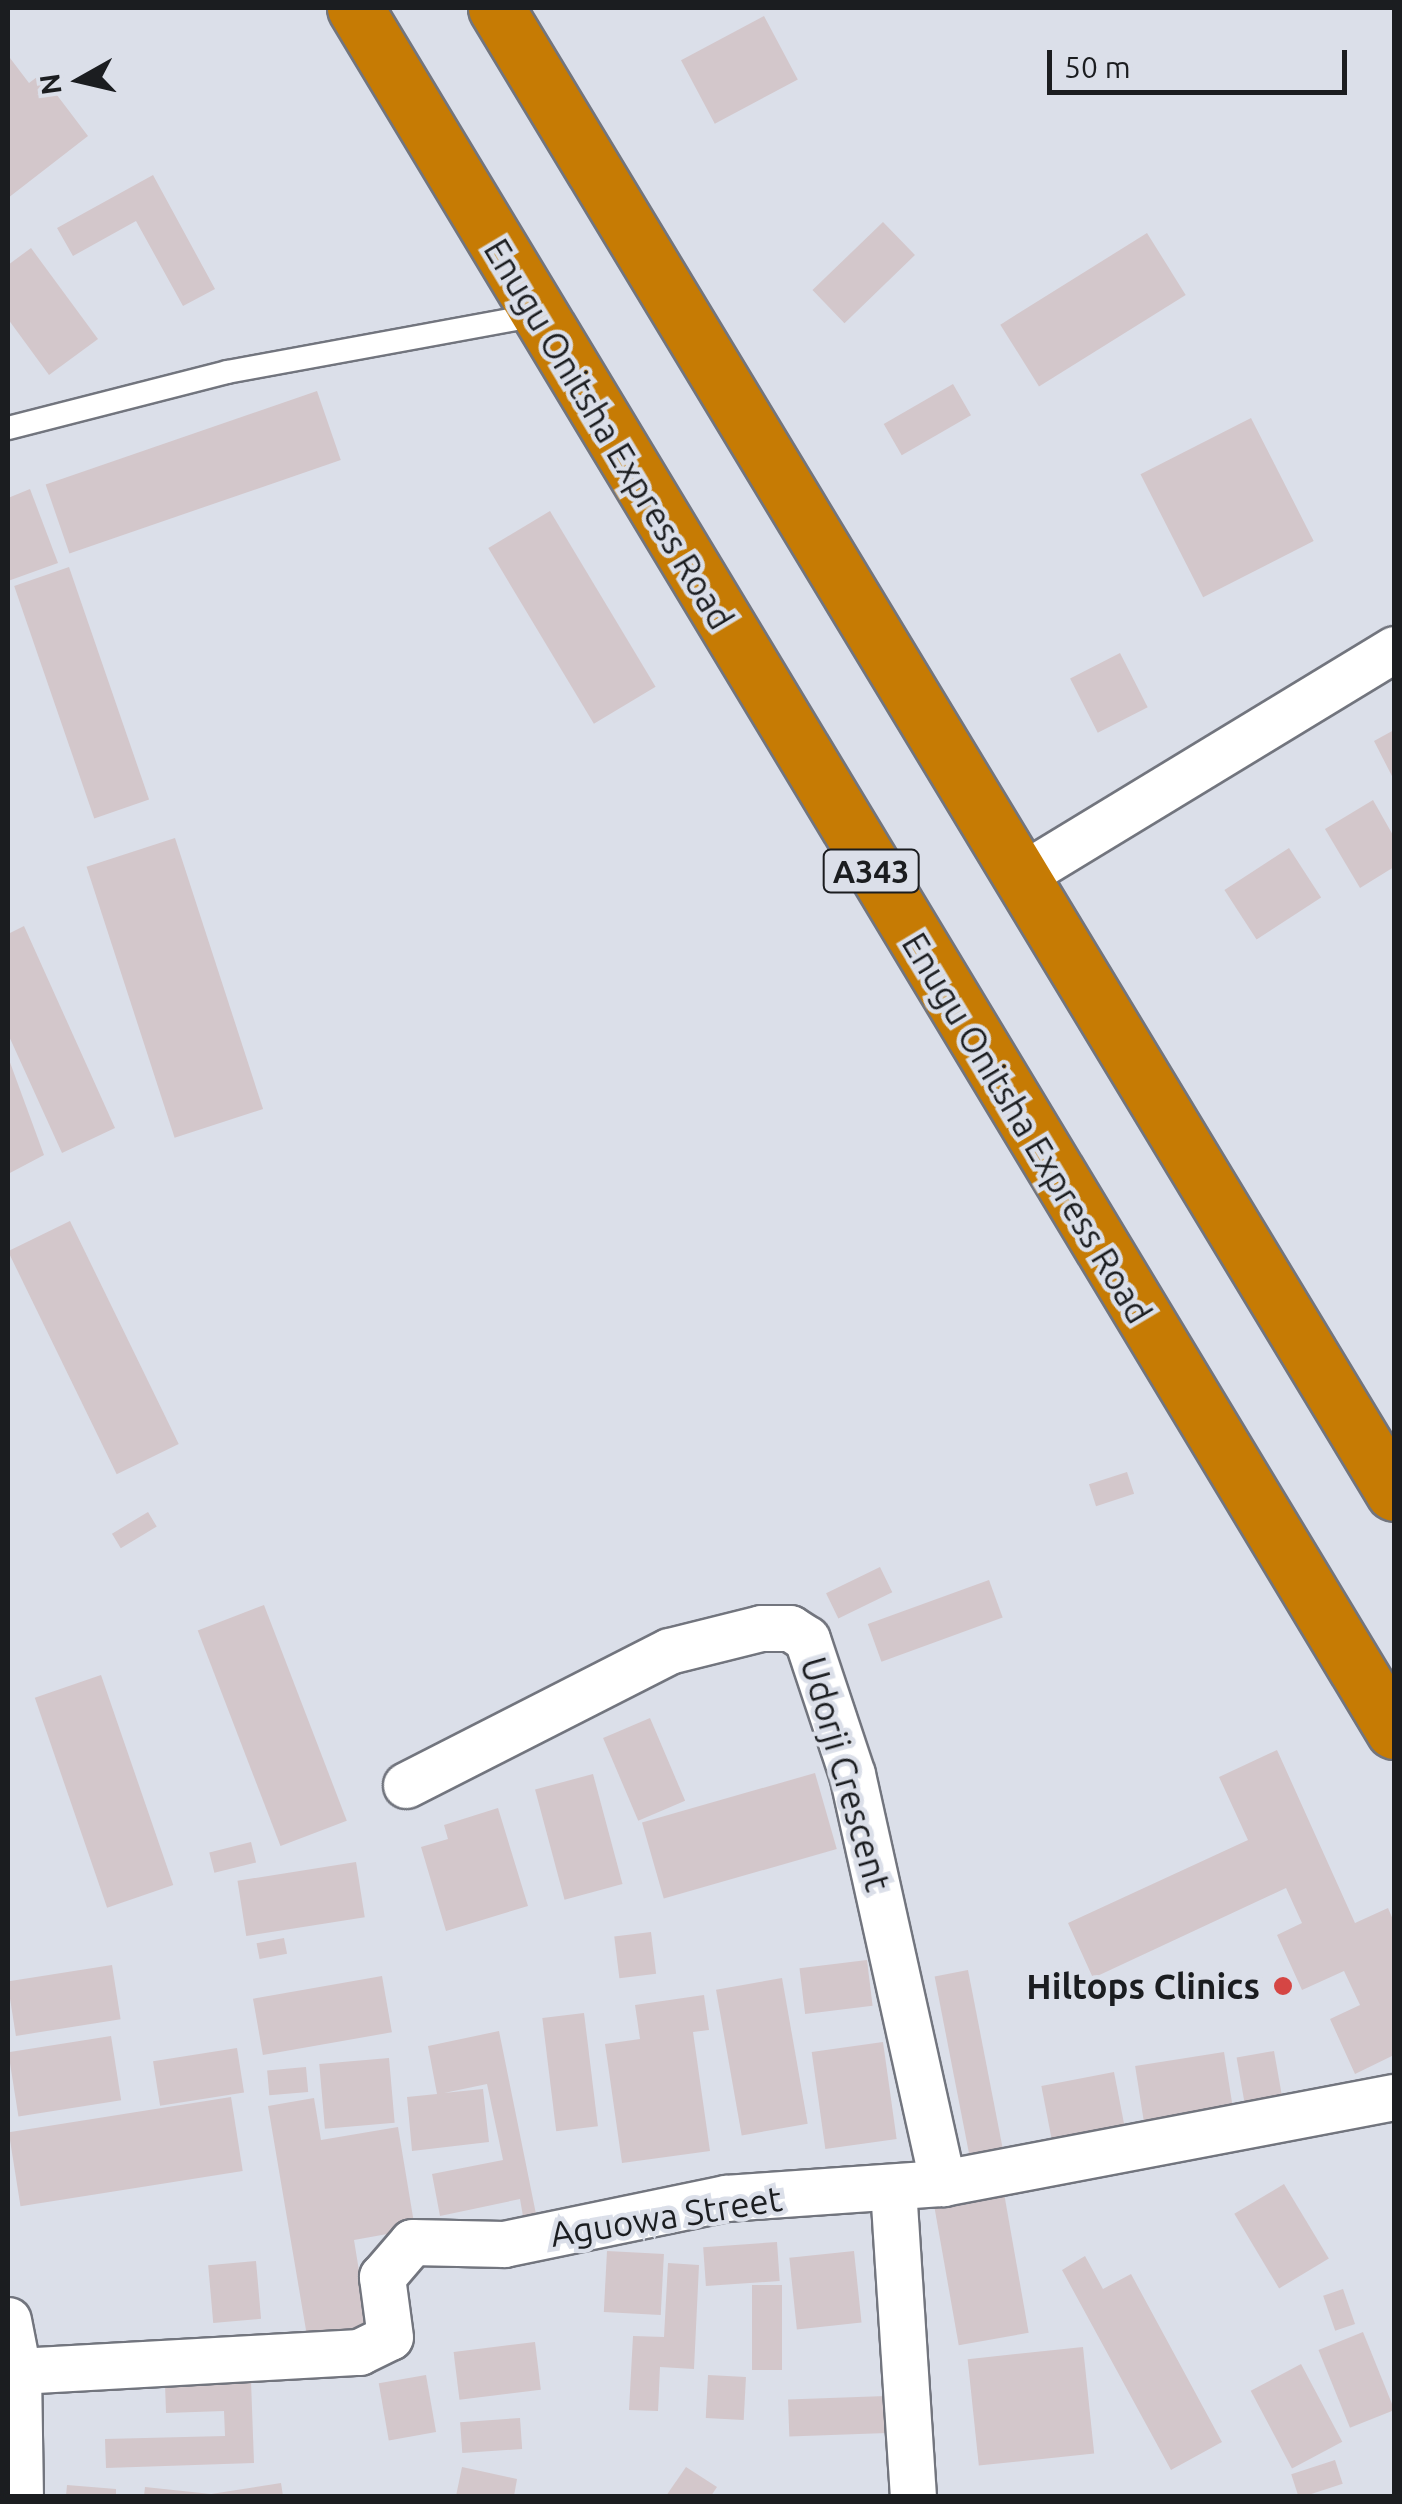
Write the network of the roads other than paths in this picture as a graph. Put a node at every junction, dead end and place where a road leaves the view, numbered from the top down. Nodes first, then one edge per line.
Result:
1 (355, 8) edge
2 (496, 8) edge
3 (538, 315) junction
4 (8, 428) edge
5 (1394, 649) edge
6 (1024, 874) junction
7 (1394, 1493) edge
8 (1394, 1731) edge
9 (406, 1786) dead end
10 (1394, 2098) edge
11 (943, 2182) junction
12 (893, 2188) junction
13 (8, 2320) edge
14 (18, 2371) junction
15 (20, 2496) edge
16 (914, 2496) edge

1 - 3 highway, Enugu Onitsha Express Road / A343
2 - 6 highway
3 - 4 lane
3 - 8 highway, Enugu Onitsha Express Road / A343
5 - 6 street
6 - 7 highway
9 - 11 street, Udorji Crescent
10 - 11 street, Aguowa Street
11 - 12 street, Aguowa Street
12 - 14 street, Aguowa Street
12 - 16 street
13 - 14 street
14 - 15 street

